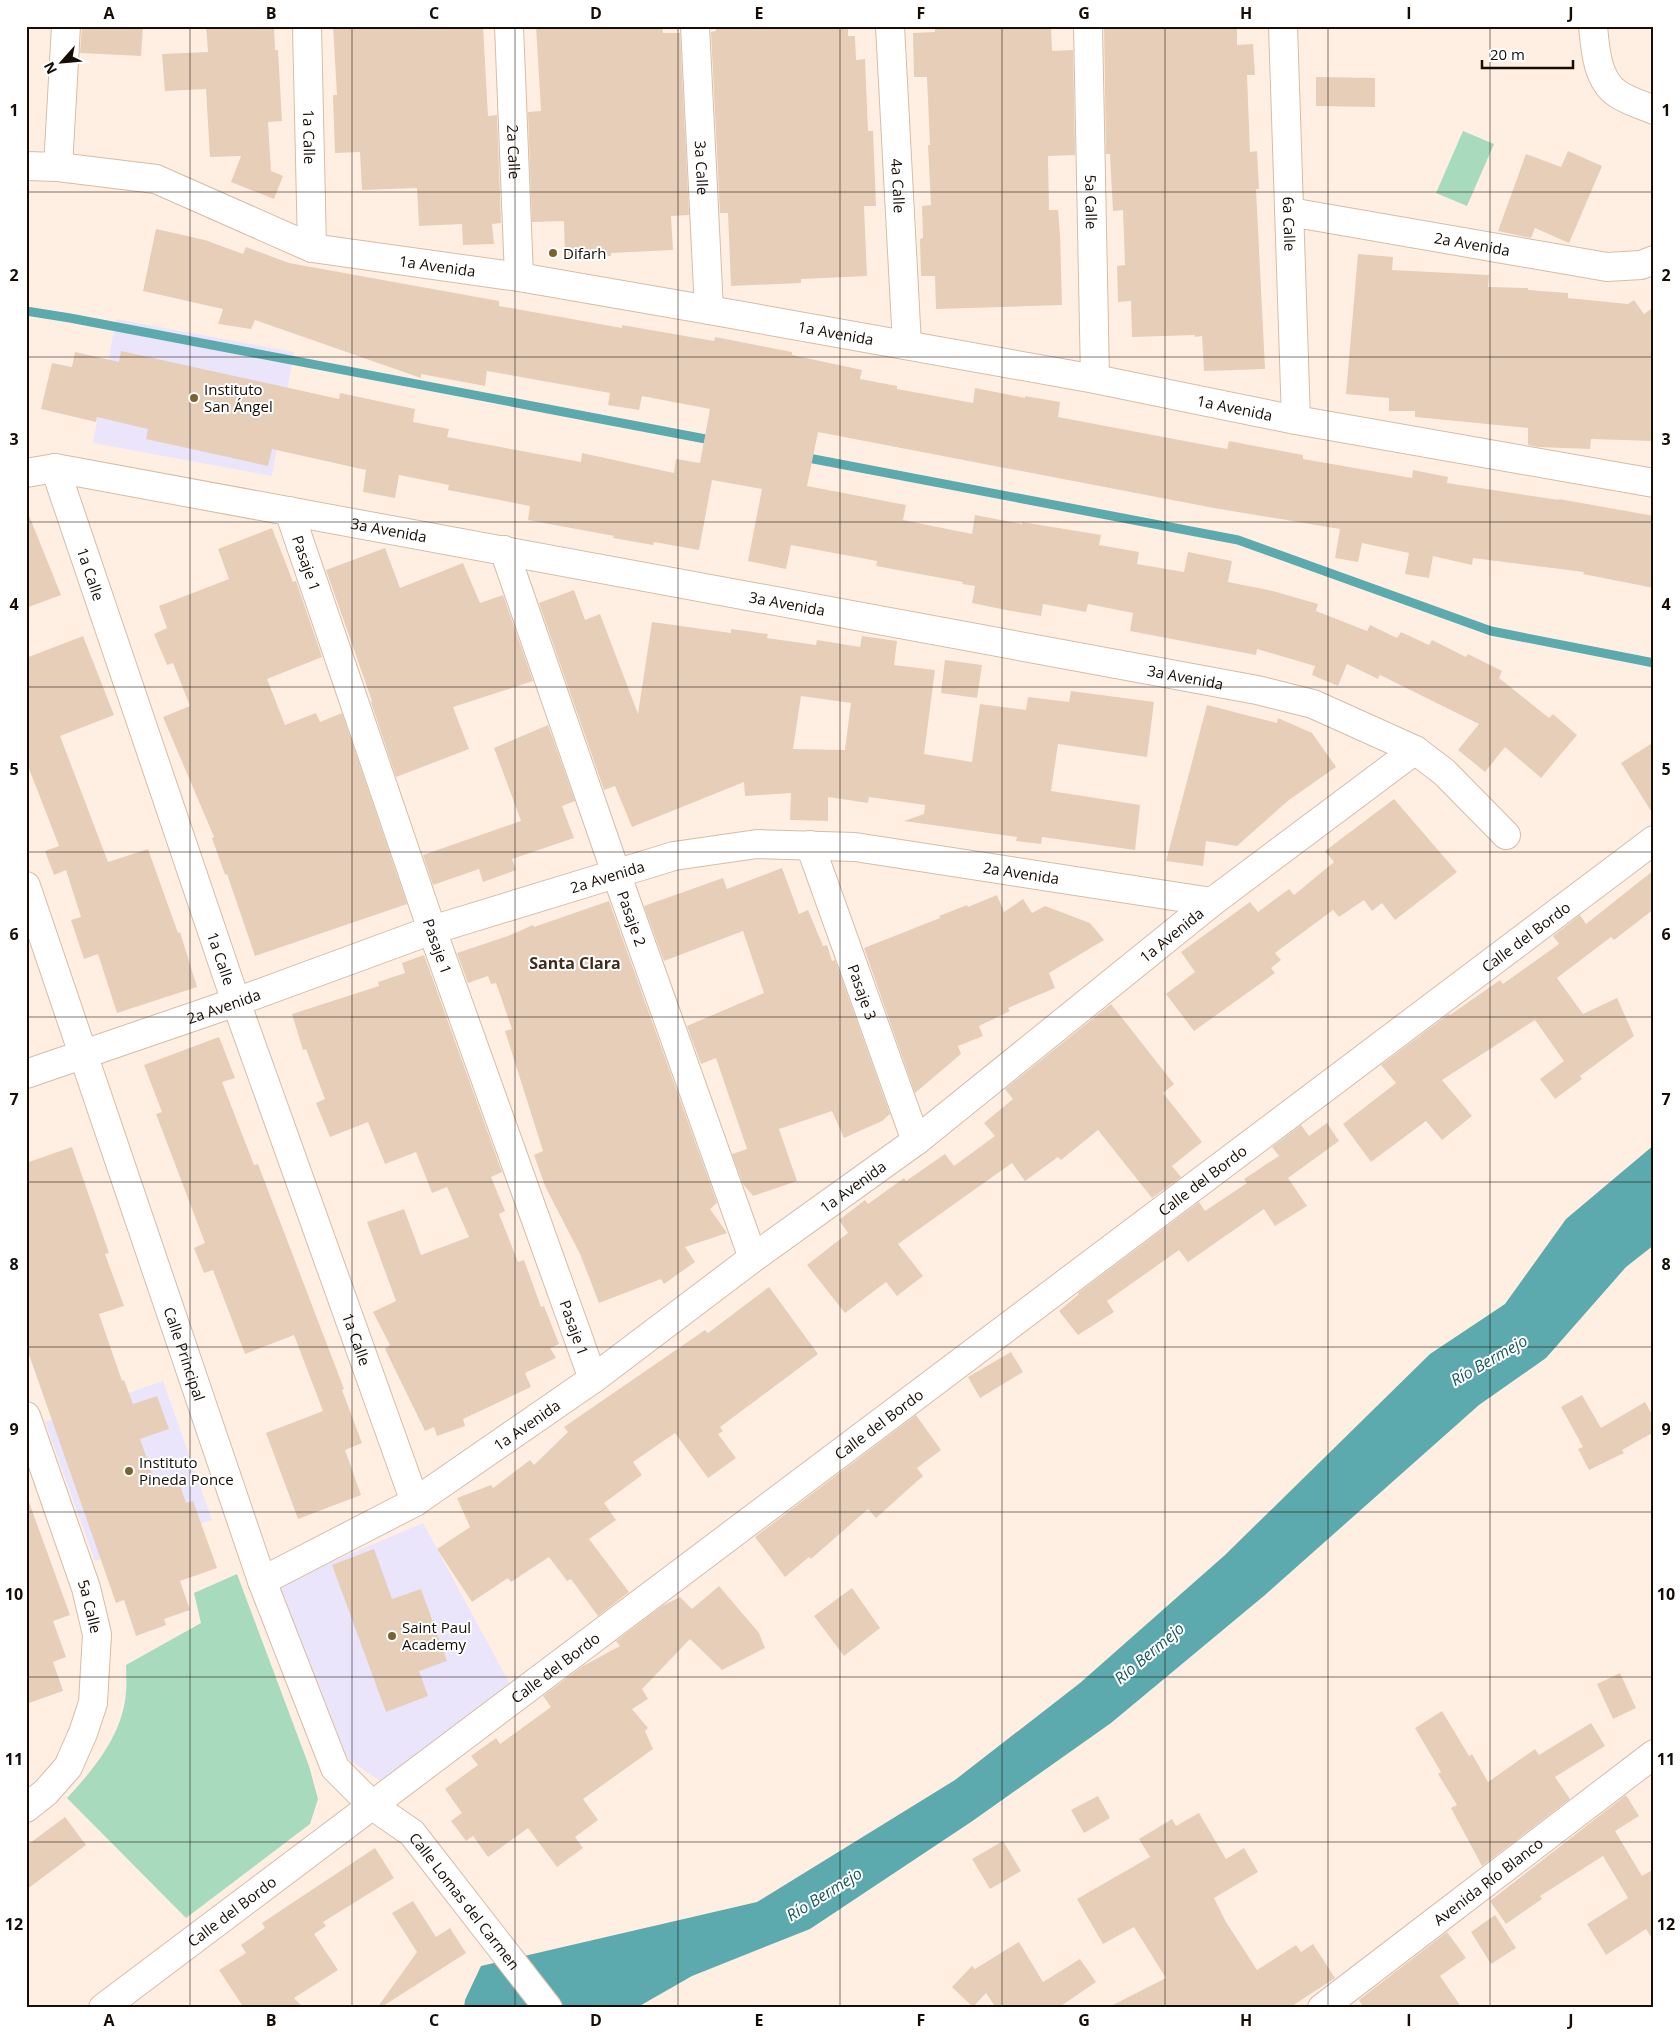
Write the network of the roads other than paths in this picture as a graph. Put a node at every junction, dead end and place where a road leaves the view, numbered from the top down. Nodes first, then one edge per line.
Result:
1 (66, 26) edge
2 (307, 26) edge
3 (509, 26) edge
4 (695, 26) edge
5 (890, 26) edge
6 (1088, 26) edge
7 (1283, 26) edge
8 (1592, 26) edge
9 (1654, 110) edge
10 (26, 166) edge
11 (58, 167) junction
12 (1290, 212) junction
13 (312, 248) junction
14 (1654, 260) edge
15 (519, 278) junction
16 (709, 310) junction
17 (906, 345) junction
18 (1095, 379) junction
19 (1296, 420) junction
20 (55, 468) junction
21 (26, 473) edge
22 (1654, 483) edge
23 (289, 511) junction
24 (504, 550) junction
25 (1415, 750) junction
26 (1506, 835) dead end
27 (1654, 840) edge
28 (810, 845) junction
29 (616, 873) junction
30 (26, 886) edge
31 (1212, 902) junction
32 (432, 930) junction
33 (236, 1002) junction
34 (83, 1054) junction
35 (26, 1074) edge
36 (916, 1141) junction
37 (752, 1258) junction
38 (592, 1379) junction
39 (26, 1416) edge
40 (415, 1502) junction
41 (262, 1581) junction
42 (1654, 1754) edge
43 (36, 1800) edge
44 (373, 1806) junction
45 (103, 2008) edge
46 (548, 2008) edge
47 (1322, 2008) edge

1 - 11 street
2 - 13 street, 1a Calle
3 - 15 street, 2a Calle
4 - 16 street, 3a Calle
5 - 17 street, 4a Calle
6 - 18 street, 5a Calle
7 - 12 street, 6a Calle
8 - 9 street
10 - 11 street, 1a Avenida
11 - 13 street, 1a Avenida
12 - 14 street, 2a Avenida
12 - 19 street, 6a Calle
13 - 15 street, 1a Avenida
15 - 16 street, 1a Avenida
16 - 17 street, 1a Avenida
17 - 18 street, 1a Avenida
18 - 19 street, 1a Avenida
19 - 22 street, 1a Avenida
20 - 21 street, 3a Avenida
20 - 23 street, 3a Avenida
20 - 33 street, 1a Calle
23 - 24 street, 3a Avenida
23 - 32 street, Pasaje 1
24 - 25 street, 3a Avenida
24 - 29 street, Pasaje 2
25 - 26 street, 3a Avenida
25 - 31 street, 1a Avenida
27 - 44 street, Calle del Bordo
28 - 29 street, 2a Avenida
28 - 31 street, 2a Avenida
28 - 36 street, Pasaje 3
29 - 32 street, 2a Avenida
29 - 37 street, Pasaje 2
30 - 34 street, Calle Principal
31 - 36 street, 1a Avenida
32 - 33 street, 2a Avenida
32 - 38 street, Pasaje 1
33 - 34 street, 2a Avenida
33 - 40 street, 1a Calle
34 - 35 street, 2a Avenida
34 - 41 street, Calle Principal
36 - 37 street, 1a Avenida
37 - 38 street, 1a Avenida
38 - 40 street, 1a Avenida
39 - 43 street, 5a Calle
40 - 41 street, 1a Avenida
41 - 44 street, Calle Principal
42 - 47 street, Avenida Río Blanco
44 - 45 street, Calle del Bordo
44 - 46 street, Calle Lomas del Carmen

